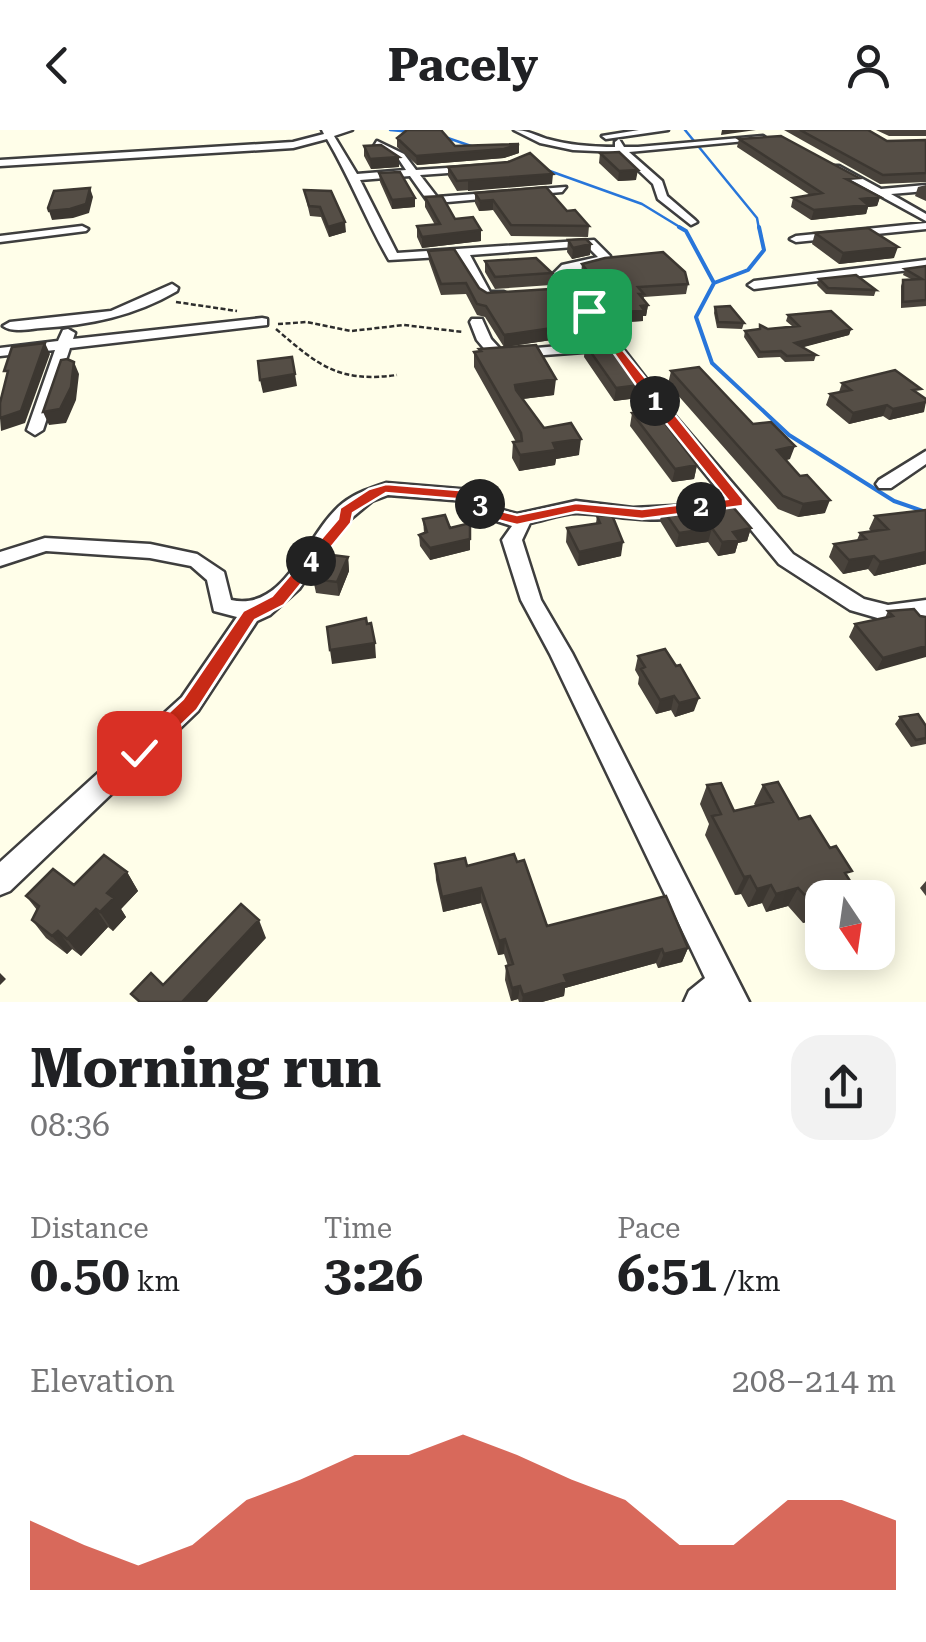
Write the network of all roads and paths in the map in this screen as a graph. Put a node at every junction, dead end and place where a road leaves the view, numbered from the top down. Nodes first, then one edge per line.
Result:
1 (348, 130) edge
2 (518, 130) edge
3 (664, 130) edge
4 (769, 130) edge
5 (327, 134) edge
6 (610, 135) junction
7 (377, 144) edge
8 (558, 144) junction
9 (578, 146) junction
10 (620, 148) junction
11 (542, 150) dead end
12 (821, 160) edge
13 (0, 163) edge
14 (489, 167) edge
15 (412, 172) junction
16 (354, 177) junction
17 (926, 188) edge
18 (562, 189) dead end
19 (880, 192) junction
20 (926, 218) edge
21 (691, 222) dead end
22 (926, 226) edge
23 (82, 229) dead end
24 (0, 239) edge
25 (796, 240) dead end
26 (463, 252) junction
27 (926, 264) edge
28 (754, 286) dead end
29 (172, 288) dead end
30 (524, 295) edge
31 (150, 302) junction
32 (66, 322) junction
33 (262, 322) junction
34 (477, 322) dead end
35 (10, 326) dead end
36 (484, 340) junction
37 (63, 343) junction
38 (614, 346) junction
39 (0, 352) edge
40 (396, 375) dead end
41 (36, 430) dead end
42 (924, 459) edge
43 (885, 484) dead end
44 (745, 501) junction
45 (346, 511) junction
46 (517, 520) junction
47 (0, 559) edge
48 (926, 608) edge
49 (0, 881) edge
50 (718, 996) edge

1 - 5 street
2 - 8 street
3 - 6 street
4 - 10 street
5 - 13 street
5 - 16 street
6 - 9 street
6 - 10 street
7 - 15 street
8 - 9 street
8 - 11 street
9 - 10 street
10 - 21 street
12 - 19 street
14 - 15 street
15 - 16 street
15 - 18 street
16 - 26 street
17 - 19 street
19 - 20 street
22 - 25 street
23 - 24 street
26 - 30 street
26 - 38 street
27 - 28 street
29 - 31 street
31 - 32 street
31 - 33 path
32 - 35 street
32 - 37 street
33 - 36 path
33 - 37 street
33 - 40 path
34 - 36 street
36 - 38 street
37 - 39 street
37 - 41 street
38 - 44 street
42 - 43 street
44 - 46 street
44 - 48 street
45 - 46 street
45 - 47 street
45 - 49 street
46 - 50 street

